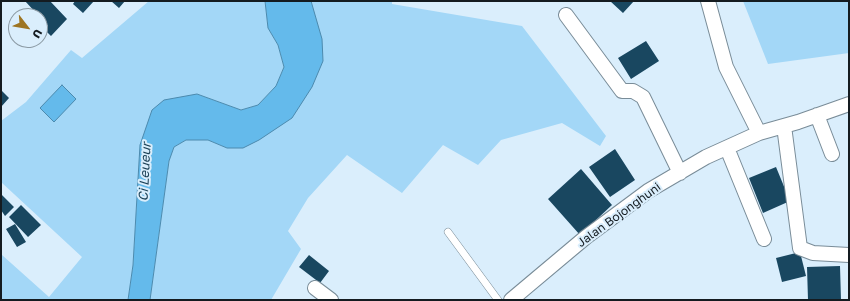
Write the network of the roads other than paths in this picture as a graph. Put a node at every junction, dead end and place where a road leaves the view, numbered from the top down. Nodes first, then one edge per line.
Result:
1 (708, 1) edge
2 (566, 15) dead end
3 (849, 104) edge
4 (817, 115) junction
5 (784, 126) junction
6 (759, 133) junction
7 (727, 148) junction
8 (832, 154) dead end
9 (680, 173) junction
10 (448, 232) dead end
11 (764, 239) dead end
12 (848, 257) edge
13 (315, 288) dead end
14 (331, 300) edge
15 (498, 300) edge
16 (511, 300) edge

1 - 6 street
2 - 9 street
3 - 4 street, Jalan Bojonghuni
4 - 5 street, Jalan Bojonghuni
4 - 8 street
5 - 6 street, Jalan Bojonghuni
5 - 12 street
6 - 7 street, Jalan Bojonghuni
7 - 9 street, Jalan Bojonghuni
7 - 11 street
9 - 16 street, Jalan Bojonghuni
10 - 15 lane
13 - 14 street

